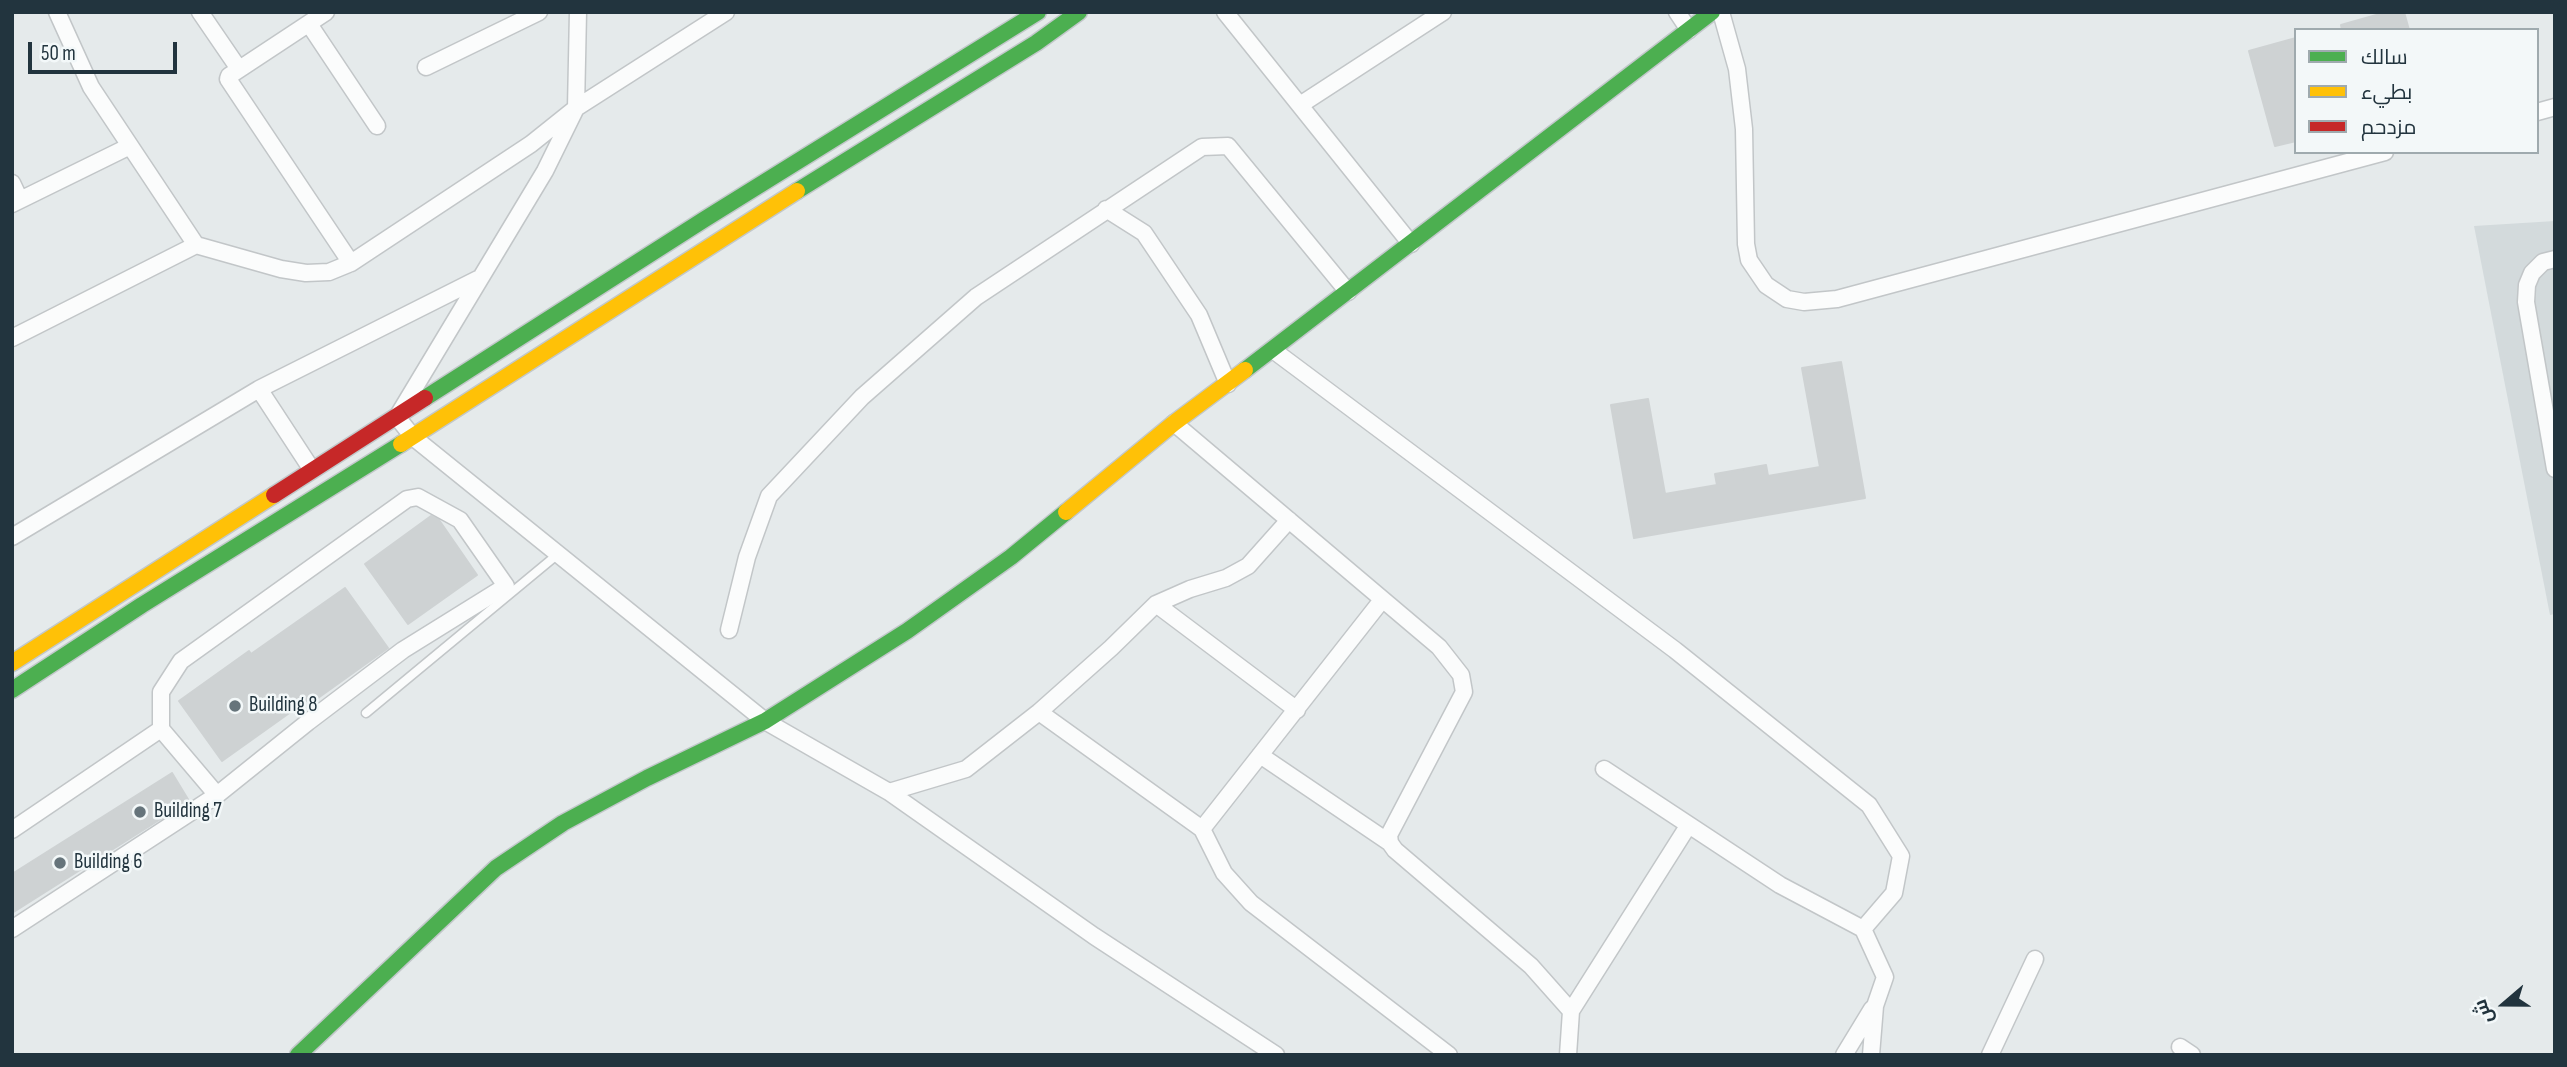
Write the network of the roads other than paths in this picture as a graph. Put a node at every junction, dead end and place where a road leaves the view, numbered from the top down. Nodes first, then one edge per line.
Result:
1 (57, 12) edge
2 (200, 12) edge
3 (326, 12) edge
4 (539, 12) edge
5 (578, 12) edge
6 (726, 12) edge
7 (1038, 12) edge
8 (1079, 12) edge
9 (1225, 12) edge
10 (1443, 12) edge
11 (1677, 12) edge
12 (1712, 12) edge
13 (1721, 12) edge
14 (309, 24) junction
15 (1689, 30) junction
16 (426, 66) dead end
17 (239, 69) junction
18 (1300, 105) junction
19 (576, 108) junction
20 (377, 126) dead end
21 (531, 144) junction
22 (130, 146) junction
23 (2378, 154) edge
24 (545, 172) junction
25 (12, 183) edge
26 (16, 202) edge
27 (1106, 209) junction
28 (1411, 244) junction
29 (196, 245) junction
30 (2555, 259) edge
31 (351, 263) junction
32 (478, 279) junction
33 (1348, 292) junction
34 (12, 338) edge
35 (1273, 350) junction
36 (1227, 384) junction
37 (259, 389) junction
38 (397, 417) junction
39 (1174, 423) junction
40 (412, 437) junction
41 (2555, 469) edge
42 (312, 470) junction
43 (1289, 520) junction
44 (12, 537) edge
45 (558, 554) junction
46 (1382, 600) junction
47 (1156, 604) junction
48 (729, 629) dead end
49 (12, 663) edge
50 (12, 690) edge
51 (1297, 710) junction
52 (1038, 712) junction
53 (366, 713) dead end
54 (765, 721) junction
55 (162, 729) junction
56 (1261, 755) junction
57 (1604, 769) dead end
58 (889, 792) junction
59 (217, 795) junction
60 (1688, 825) junction
61 (1202, 829) junction
62 (12, 830) edge
63 (1390, 843) junction
64 (12, 929) edge
65 (1863, 929) junction
66 (2035, 960) dead end
67 (1875, 1006) junction
68 (1571, 1011) junction
69 (298, 1055) edge
70 (1276, 1055) edge
71 (1449, 1055) edge
72 (1567, 1055) edge
73 (1844, 1055) edge
74 (1871, 1055) edge
75 (1990, 1055) edge

1 - 22 street
2 - 17 street
3 - 14 street
4 - 16 street
5 - 19 street
6 - 19 street
7 - 38 main road
8 - 40 main road
9 - 18 street
10 - 18 street
11 - 15 street
12 - 15 main road
13 - 23 street
14 - 17 street
14 - 20 street
15 - 28 main road
17 - 31 street
18 - 28 street
19 - 21 street
19 - 24 street
21 - 24 street
21 - 31 street
22 - 26 street
22 - 29 street
24 - 32 street
25 - 26 street
27 - 33 street
27 - 36 street
27 - 48 street
28 - 33 main road
29 - 31 street
29 - 34 street
30 - 41 street
32 - 37 street
32 - 38 street
33 - 35 main road
35 - 36 main road
35 - 65 street
36 - 39 main road
37 - 42 street
37 - 44 street
38 - 40 street
38 - 42 main road
39 - 43 street
39 - 54 main road
40 - 45 street
40 - 50 main road
42 - 49 main road
43 - 46 street
43 - 47 street
45 - 53 lane
45 - 54 street
46 - 51 street
46 - 63 street
47 - 51 street
47 - 52 street
51 - 56 street
52 - 58 street
52 - 61 street
54 - 58 street
54 - 69 main road
55 - 59 street
55 - 59 street
55 - 62 street
56 - 61 street
56 - 63 street
57 - 60 street
58 - 70 street
59 - 64 street
60 - 65 street
60 - 68 street
61 - 71 street
63 - 68 street
65 - 67 street
66 - 75 street
67 - 73 street
67 - 74 street
68 - 72 street

